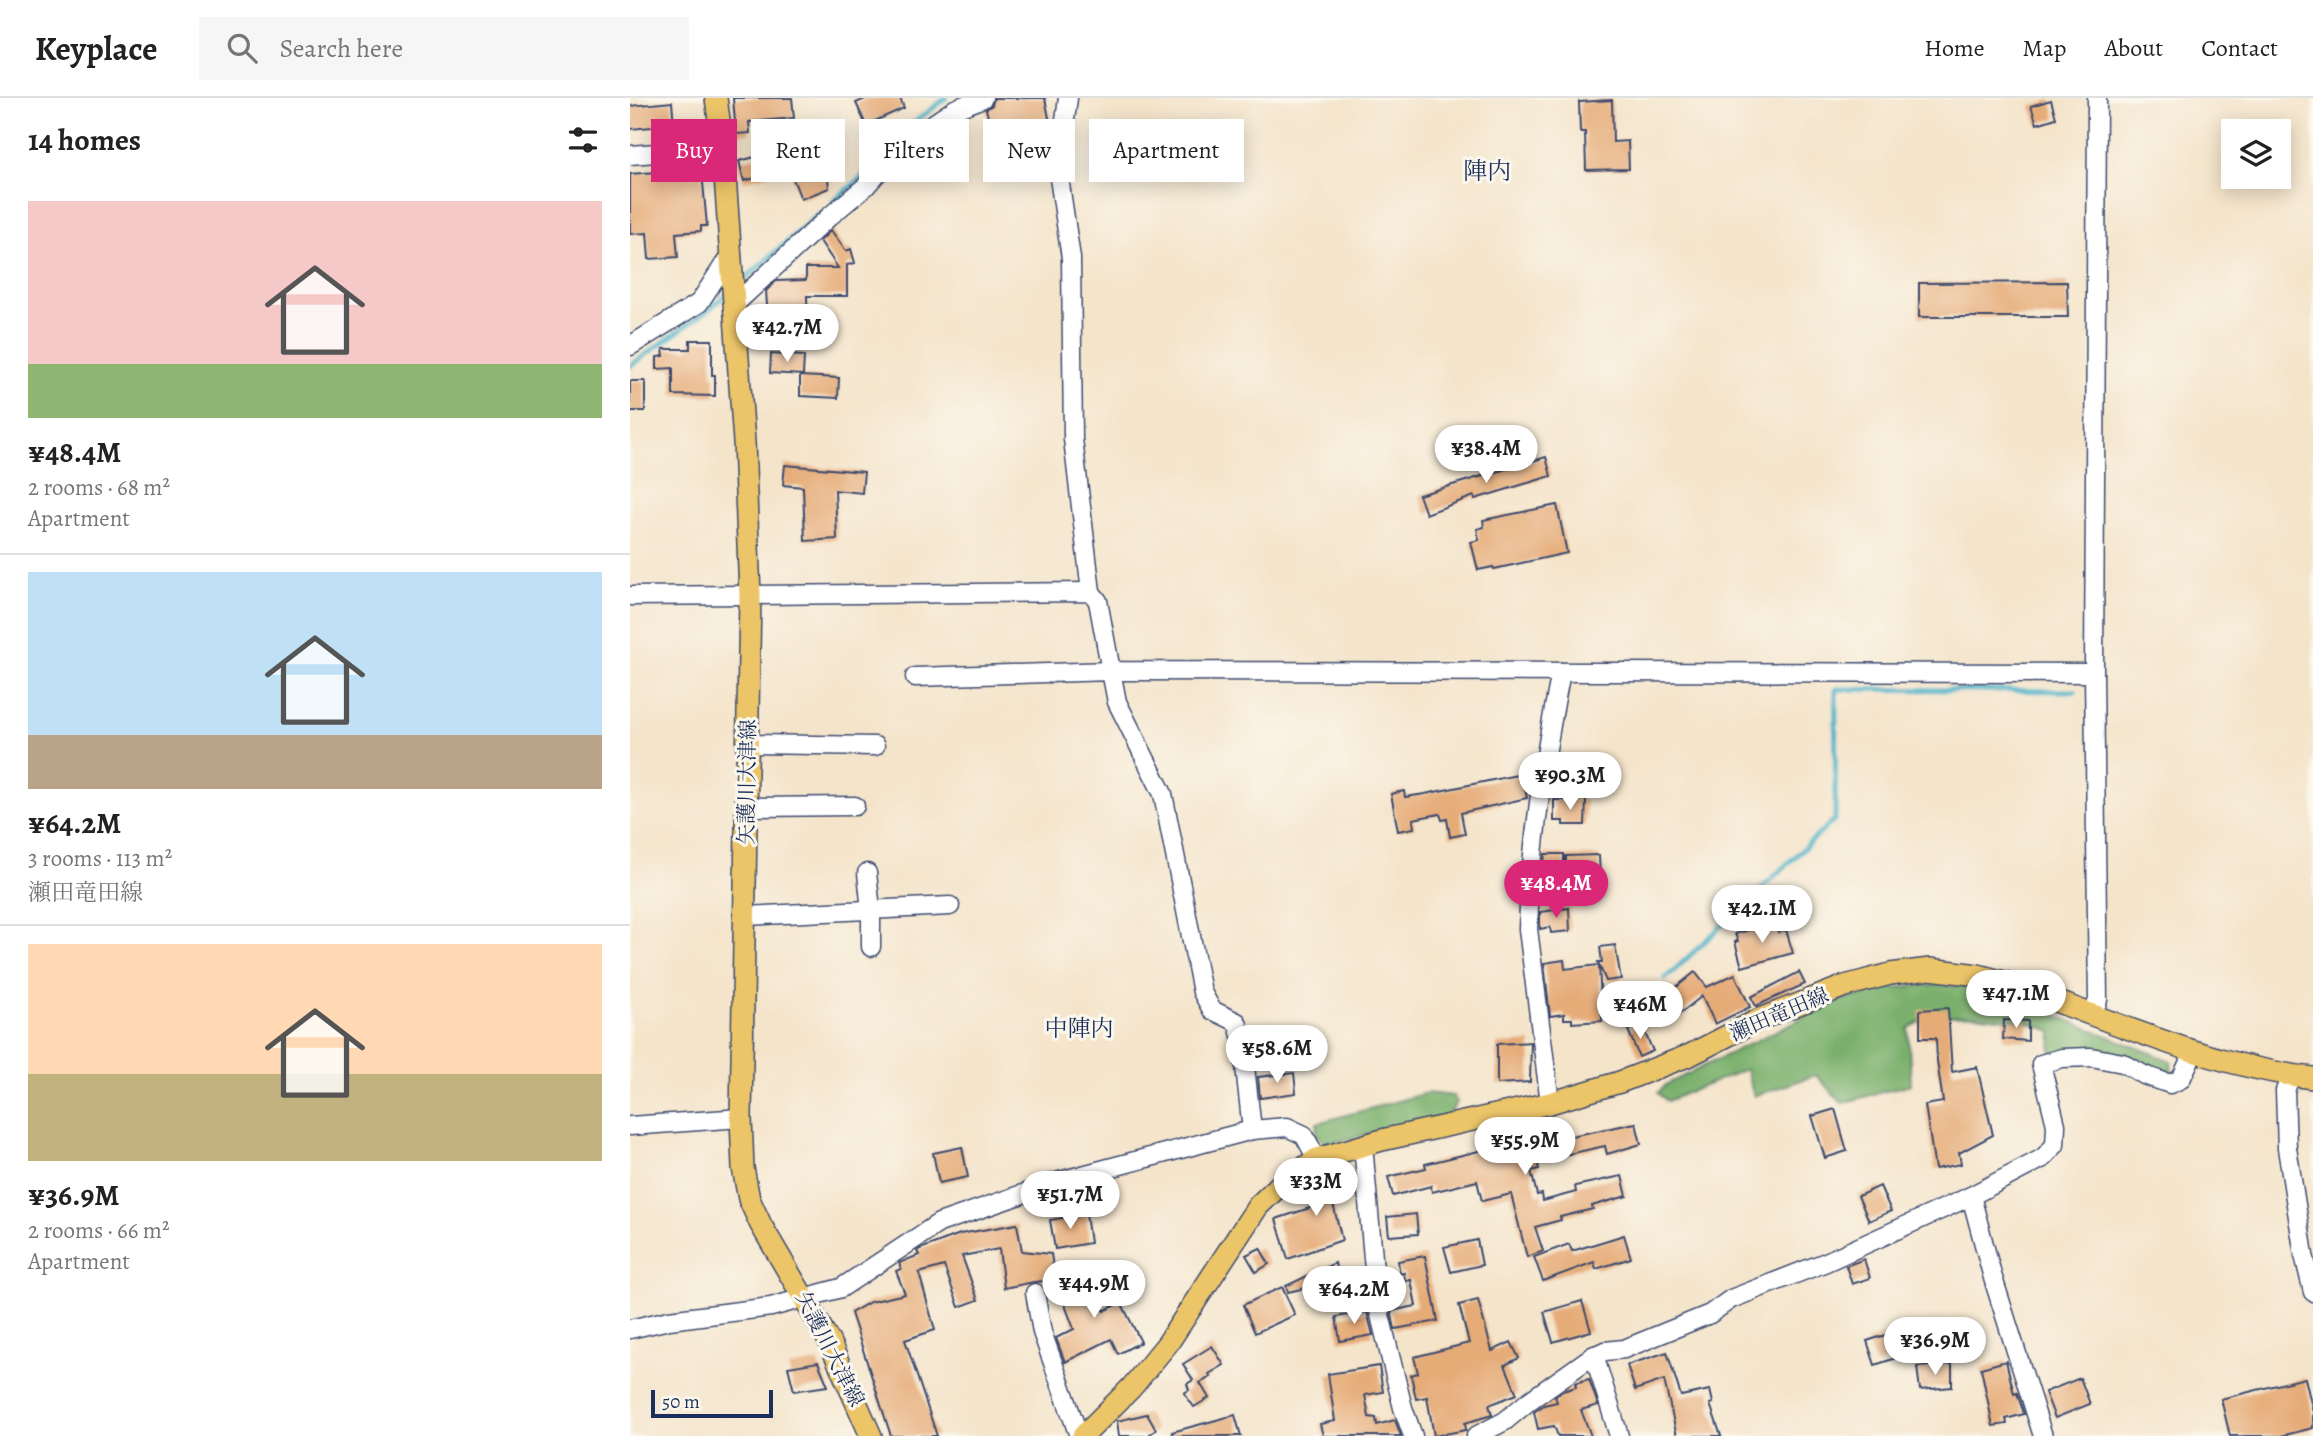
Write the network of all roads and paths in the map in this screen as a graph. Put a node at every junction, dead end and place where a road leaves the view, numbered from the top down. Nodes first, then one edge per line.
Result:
1 (716, 98) edge
2 (983, 98) edge
3 (1068, 98) edge
4 (2097, 98) edge
5 (719, 119) edge
6 (651, 153) edge
7 (630, 155) edge
8 (726, 182) edge
9 (731, 254) junction
10 (734, 304) junction
11 (630, 346) edge
12 (1091, 592) junction
13 (630, 596) edge
14 (750, 596) junction
15 (1111, 671) junction
16 (1562, 672) junction
17 (2094, 673) junction
18 (915, 677) dead end
19 (748, 744) junction
20 (875, 746) dead end
21 (855, 806) dead end
22 (746, 807) junction
23 (867, 873) dead end
24 (950, 906) dead end
25 (871, 910) junction
26 (744, 916) junction
27 (871, 947) dead end
28 (2093, 1014) junction
29 (2194, 1051) junction
30 (2291, 1075) junction
31 (2313, 1078) edge
32 (1550, 1103) junction
33 (741, 1118) junction
34 (630, 1126) edge
35 (1252, 1130) junction
36 (1363, 1145) junction
37 (1317, 1159) junction
38 (1971, 1196) junction
39 (2313, 1292) edge
40 (1035, 1293) dead end
41 (806, 1299) junction
42 (630, 1329) edge
43 (1594, 1355) junction
44 (871, 1436) edge
45 (1081, 1436) edge
46 (1413, 1436) edge
47 (1476, 1436) edge
48 (1619, 1436) edge
49 (2043, 1436) edge

1 - 5 main road, 矢護川大津線
2 - 10 street
3 - 12 street
4 - 17 street
6 - 7 street
8 - 9 main road, 矢護川大津線
9 - 10 main road, 矢護川大津線
9 - 11 street
10 - 14 main road, 矢護川大津線
12 - 14 street
12 - 15 street
13 - 14 street
14 - 19 main road, 矢護川大津線
15 - 16 street
15 - 18 street
15 - 35 street
16 - 17 street
16 - 32 street
17 - 28 street
19 - 20 street
19 - 22 main road, 矢護川大津線
21 - 22 street
22 - 26 main road, 矢護川大津線
23 - 25 street
24 - 25 street
25 - 26 street
25 - 27 street
26 - 33 main road, 矢護川大津線
28 - 29 main road, 瀬田竜田線
28 - 32 main road, 瀬田竜田線
29 - 30 main road, 瀬田竜田線
29 - 38 street
30 - 31 main road, 瀬田竜田線
30 - 39 street
32 - 36 main road, 瀬田竜田線
33 - 34 street
33 - 41 main road, 矢護川大津線
35 - 37 street
35 - 41 street
36 - 37 main road, 瀬田竜田線
36 - 46 street
37 - 45 main road, 瀬田竜田線
38 - 43 street
38 - 49 street
40 - 45 street
41 - 42 street
41 - 44 main road, 矢護川大津線
43 - 47 street
43 - 48 street

